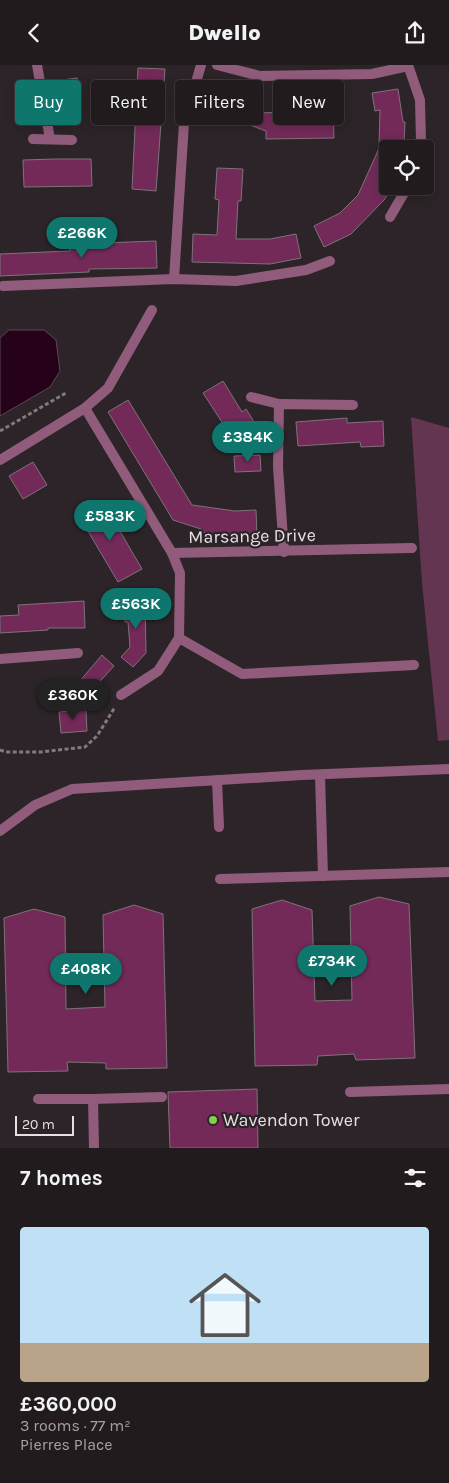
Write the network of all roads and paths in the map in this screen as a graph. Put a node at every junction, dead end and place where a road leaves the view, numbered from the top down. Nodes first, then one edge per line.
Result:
1 (37, 65) edge
2 (201, 65) edge
3 (217, 65) edge
4 (408, 65) edge
5 (34, 139) dead end
6 (50, 139) junction
7 (72, 140) dead end
8 (421, 140) edge
9 (403, 195) edge
10 (390, 217) dead end
11 (330, 261) dead end
12 (174, 279) junction
13 (3, 286) dead end
14 (152, 310) dead end
15 (66, 393) dead end
16 (251, 397) dead end
17 (279, 404) junction
18 (353, 405) dead end
19 (85, 408) junction
20 (0, 431) edge
21 (0, 460) edge
22 (412, 548) dead end
23 (284, 552) junction
24 (172, 553) junction
25 (179, 638) junction
26 (78, 653) dead end
27 (0, 659) edge
28 (414, 665) dead end
29 (121, 695) joint
30 (0, 750) edge
31 (449, 769) edge
32 (320, 775) junction
33 (217, 780) junction
34 (218, 827) dead end
35 (0, 831) edge
36 (449, 872) edge
37 (323, 875) junction
38 (220, 879) dead end
39 (449, 1089) edge
40 (350, 1092) dead end
41 (162, 1097) dead end
42 (38, 1099) dead end
43 (93, 1099) junction
44 (94, 1148) edge

1 - 6 street
2 - 12 street
3 - 4 street
4 - 8 street
5 - 6 street
6 - 7 street
9 - 10 street
11 - 12 street
12 - 13 street
14 - 19 street
15 - 20 path
16 - 17 street
17 - 18 street
17 - 23 street
19 - 21 street
19 - 24 street, Marsange Drive
22 - 23 street, Marsange Drive
23 - 24 street, Marsange Drive
24 - 25 street
25 - 28 street
25 - 29 street
26 - 27 street
29 - 30 path
31 - 32 street
32 - 33 street
32 - 37 street
33 - 34 street
33 - 35 street
36 - 37 street
37 - 38 street
39 - 40 street
41 - 43 street
42 - 43 street
43 - 44 street

